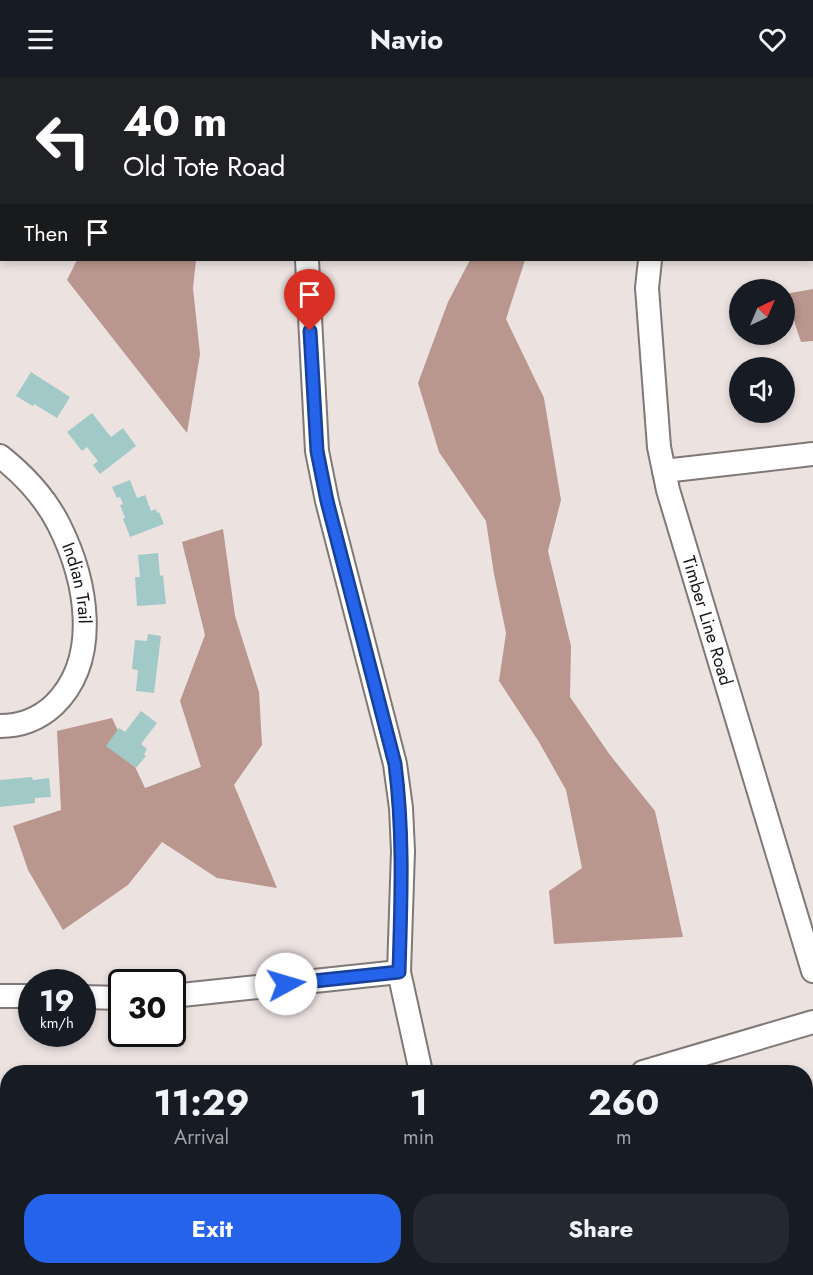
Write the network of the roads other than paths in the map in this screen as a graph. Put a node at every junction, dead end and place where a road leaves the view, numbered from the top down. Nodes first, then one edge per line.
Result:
1 (306, 261) edge
2 (650, 261) edge
3 (813, 454) edge
4 (0, 456) edge
5 (664, 471) junction
6 (0, 726) edge
7 (813, 971) edge
8 (399, 972) junction
9 (186, 995) edge
10 (0, 996) edge
11 (18, 996) edge
12 (813, 1022) edge
13 (419, 1065) edge
14 (667, 1065) edge

1 - 8 street
2 - 5 street, Timber Line Road
3 - 5 street
4 - 6 street, Indian Trail
5 - 7 street, Timber Line Road
8 - 9 street
8 - 13 street
10 - 11 street
12 - 14 street

